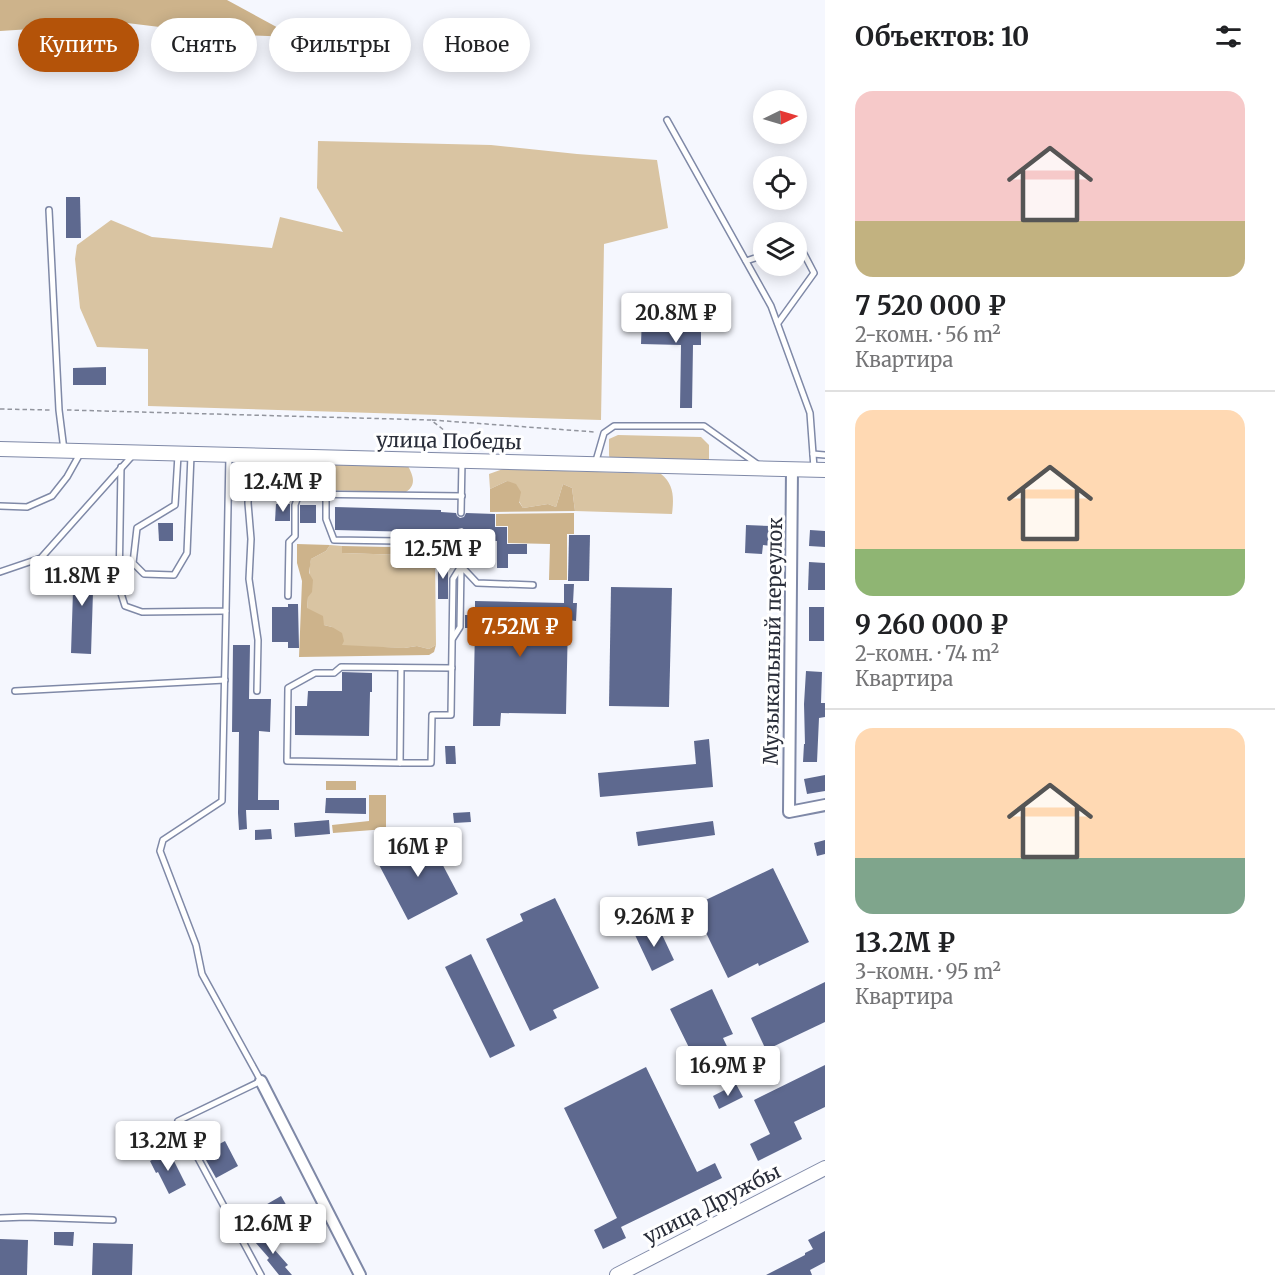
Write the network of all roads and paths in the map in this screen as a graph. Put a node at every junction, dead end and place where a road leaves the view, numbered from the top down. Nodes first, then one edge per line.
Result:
1 (667, 120) dead end
2 (49, 210) dead end
3 (807, 258) edge
4 (753, 259) edge
5 (746, 261) junction
6 (778, 323) junction
7 (0, 409) edge
8 (59, 410) junction
9 (431, 420) junction
10 (604, 432) junction
11 (0, 449) edge
12 (64, 450) junction
13 (82, 451) junction
14 (135, 452) junction
15 (185, 453) junction
16 (229, 454) junction
17 (813, 454) junction
18 (250, 455) junction
19 (825, 455) edge
20 (300, 456) junction
21 (458, 460) junction
22 (596, 464) junction
23 (121, 467) junction
24 (764, 468) junction
25 (792, 469) junction
26 (820, 469) edge
27 (299, 494) junction
28 (326, 494) junction
29 (462, 496) junction
30 (0, 507) edge
31 (461, 513) dead end
32 (461, 533) dead end
33 (461, 542) junction
34 (461, 566) junction
35 (0, 572) edge
36 (533, 585) dead end
37 (288, 596) dead end
38 (226, 611) junction
39 (401, 668) junction
40 (452, 668) junction
41 (225, 680) junction
42 (15, 691) dead end
43 (257, 691) dead end
44 (400, 763) junction
45 (825, 805) edge
46 (261, 1081) junction
47 (825, 1168) edge
48 (0, 1218) edge
49 (113, 1221) dead end
50 (261, 1275) edge
51 (360, 1275) edge
52 (617, 1275) edge

1 - 5 lane
2 - 8 lane
3 - 6 lane
4 - 5 lane
5 - 6 lane
6 - 17 lane
7 - 8 path
8 - 9 path
8 - 12 lane
9 - 10 path
9 - 21 path
10 - 22 lane
10 - 24 lane
11 - 12 main road, улица Победы
12 - 13 main road, улица Победы
13 - 14 main road, улица Победы
13 - 30 lane
14 - 15 main road, улица Победы
14 - 23 lane
15 - 15 lane
15 - 16 main road, улица Победы
16 - 18 main road, улица Победы
16 - 38 lane
17 - 19 lane
17 - 26 lane
18 - 20 main road, улица Победы
18 - 43 lane
20 - 21 main road, улица Победы
20 - 27 lane
21 - 22 main road, улица Победы
21 - 29 lane
22 - 24 main road, улица Победы
23 - 35 lane
23 - 38 lane
24 - 25 main road, улица Победы
25 - 26 main road, улица Победы
25 - 45 street, Музыкальный переулок
27 - 28 lane
27 - 37 lane
28 - 29 lane
28 - 33 lane
29 - 31 lane
32 - 33 lane
33 - 34 lane
34 - 36 lane
34 - 40 lane
38 - 41 lane
39 - 40 lane
39 - 44 lane
39 - 44 lane
40 - 44 lane
41 - 42 lane
41 - 46 lane
46 - 50 lane
46 - 51 street
47 - 52 main road, улица Дружбы
48 - 49 lane

